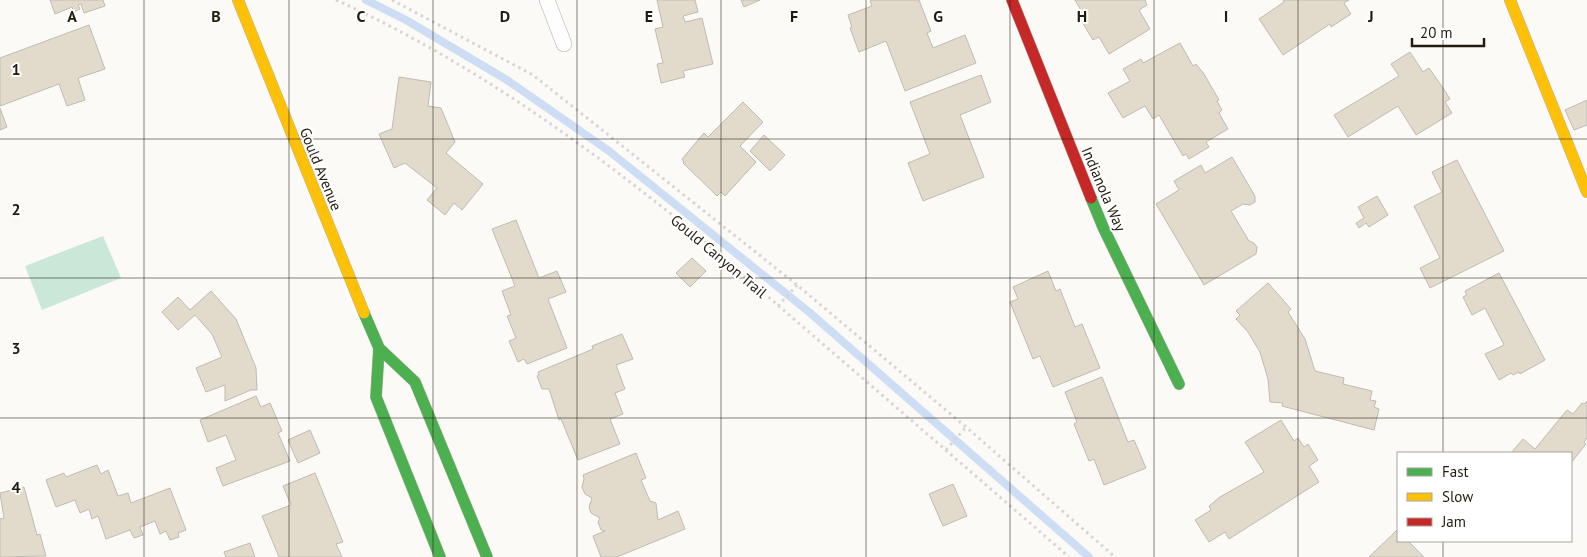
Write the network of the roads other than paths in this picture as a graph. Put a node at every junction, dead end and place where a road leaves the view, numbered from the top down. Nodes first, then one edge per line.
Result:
1 (238, 0) edge
2 (547, 0) edge
3 (1012, 0) edge
4 (1510, 0) edge
5 (564, 44) dead end
6 (1587, 192) edge
7 (379, 348) junction
8 (1179, 384) dead end
9 (440, 557) edge
10 (486, 557) edge

1 - 7 street, Gould Avenue
2 - 5 lane
3 - 8 street, Indianola Way
4 - 6 street
7 - 9 street, Gould Avenue
7 - 10 street, Gould Avenue

